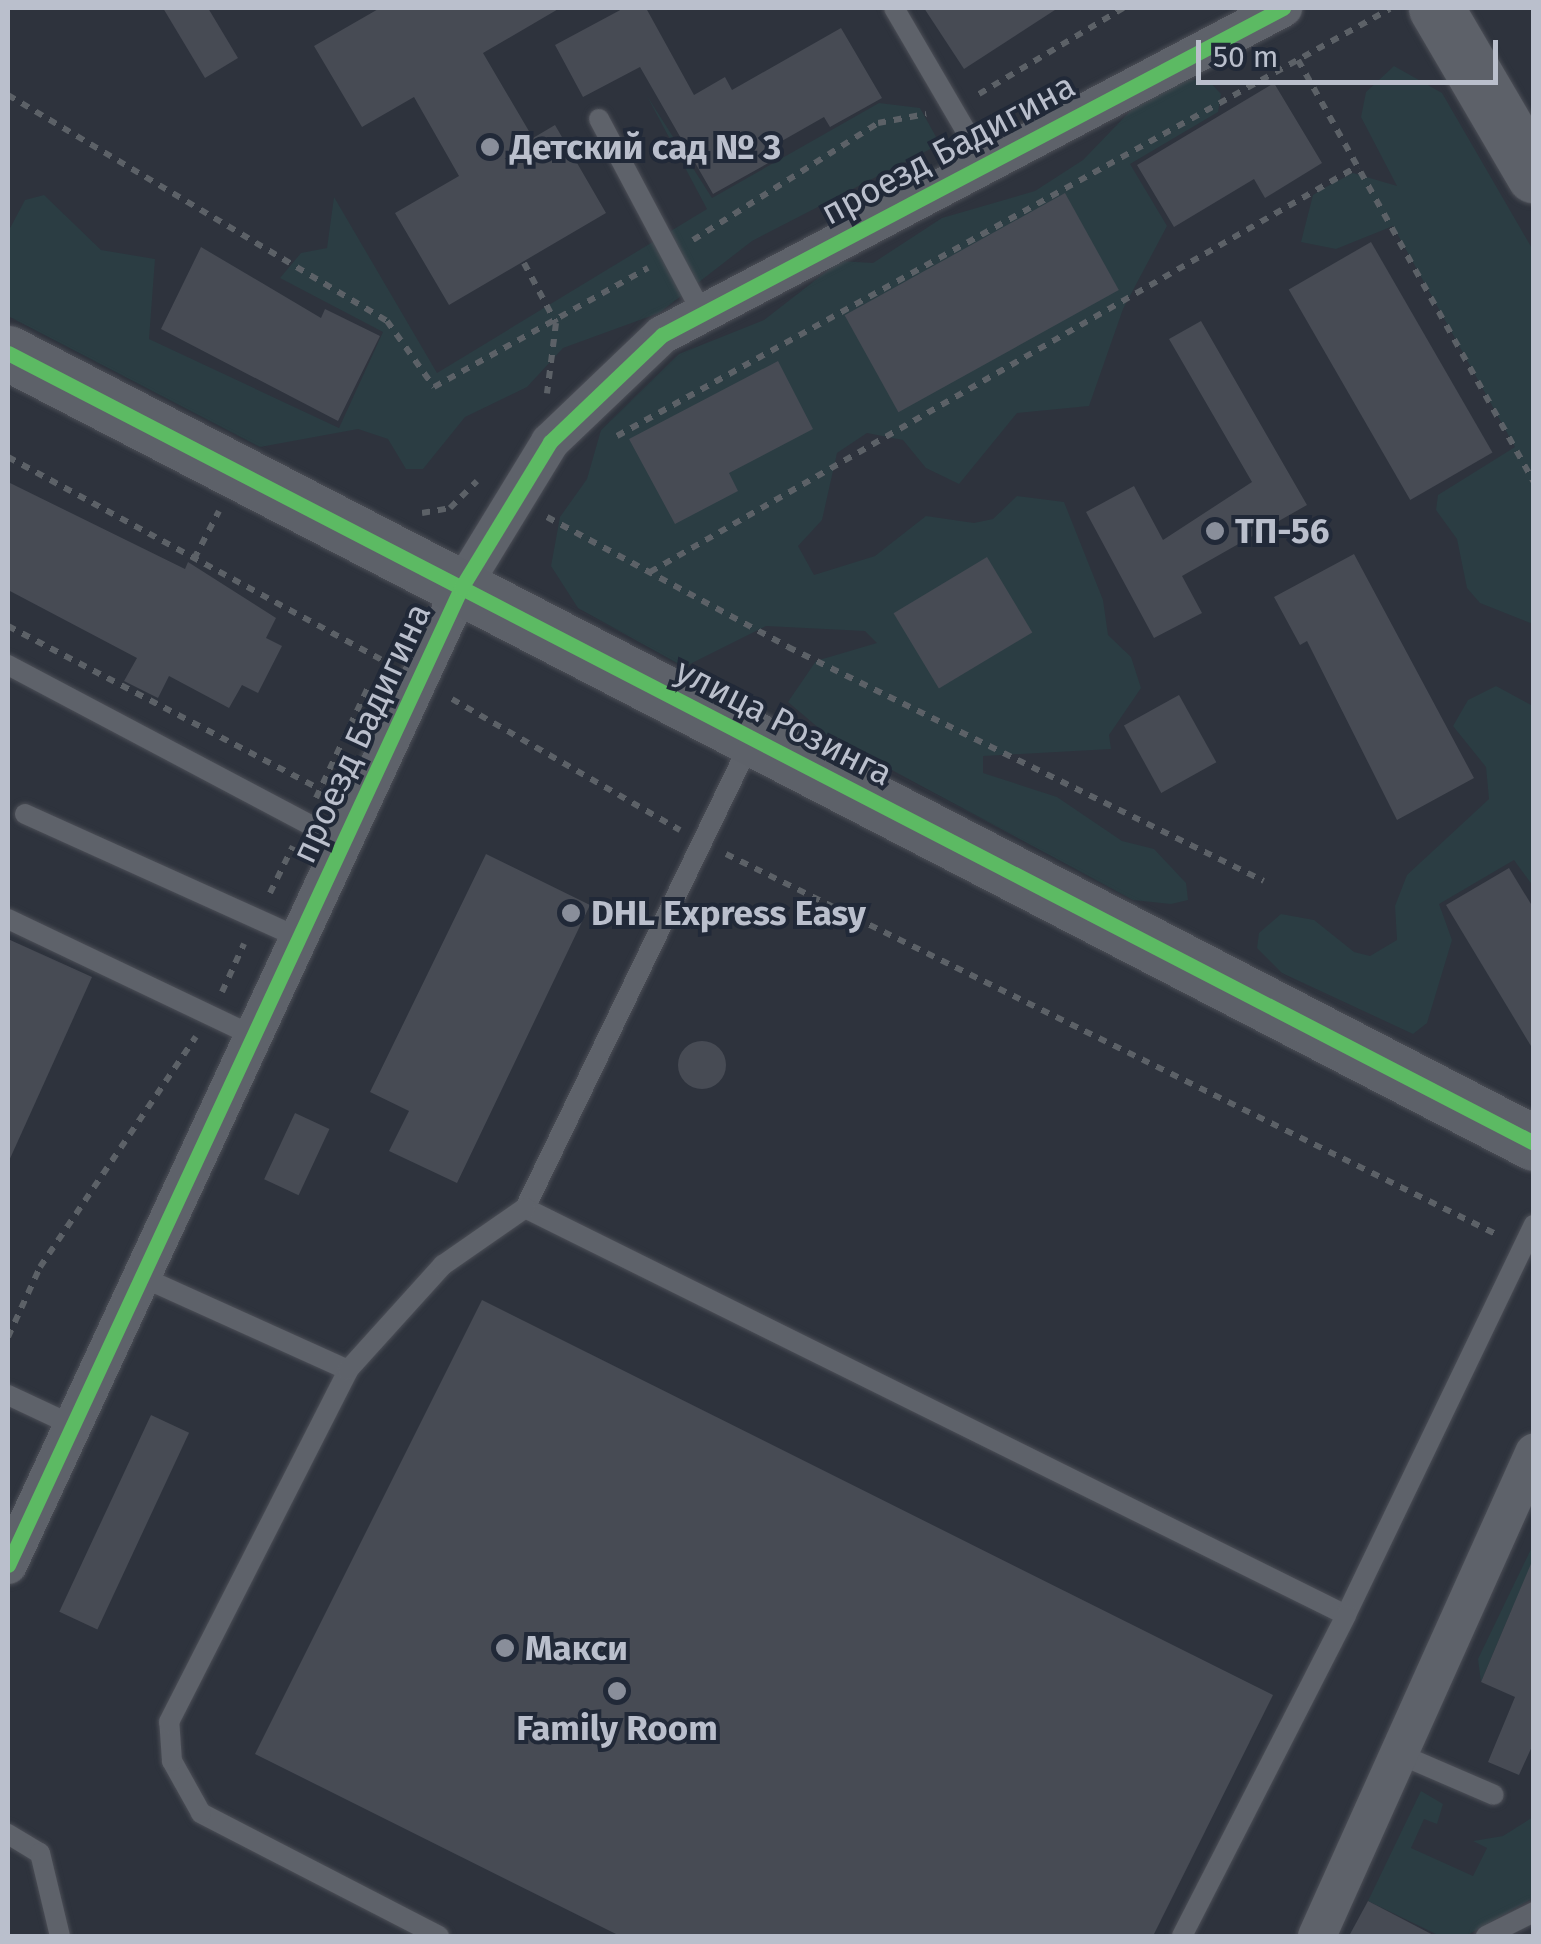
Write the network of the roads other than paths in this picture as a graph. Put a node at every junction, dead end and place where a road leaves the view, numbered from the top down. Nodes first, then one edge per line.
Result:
1 (894, 8) edge
2 (1283, 8) edge
3 (1436, 8) edge
4 (1234, 19) edge
5 (599, 119) dead end
6 (985, 164) junction
7 (1534, 176) edge
8 (702, 313) junction
9 (8, 353) edge
10 (462, 588) junction
11 (8, 665) edge
12 (752, 739) junction
13 (25, 814) dead end
14 (342, 842) junction
15 (8, 920) edge
16 (299, 938) junction
17 (253, 1036) junction
18 (1534, 1144) edge
19 (524, 1208) junction
20 (1534, 1225) edge
21 (142, 1276) junction
22 (348, 1370) junction
23 (8, 1395) edge
24 (72, 1425) junction
25 (1534, 1454) edge
26 (1522, 1506) edge
27 (8, 1565) edge
28 (1346, 1615) junction
29 (1399, 1754) junction
30 (1494, 1795) dead end
31 (8, 1834) edge
32 (1534, 1912) edge
33 (60, 1936) edge
34 (439, 1936) edge
35 (1182, 1936) edge
36 (1318, 1936) edge
37 (1486, 1936) edge

1 - 6 lane
2 - 4 street, проезд Бадигина
3 - 7 street
4 - 6 street, проезд Бадигина
5 - 8 lane
6 - 8 street, проезд Бадигина
8 - 10 street, проезд Бадигина
9 - 10 street, улица Розинга
10 - 12 street, улица Розинга
10 - 14 street, проезд Бадигина
11 - 14 lane
12 - 18 street, улица Розинга
12 - 19 lane
13 - 16 lane
14 - 16 street, проезд Бадигина
15 - 17 lane
16 - 17 street, проезд Бадигина
17 - 21 street, проезд Бадигина
19 - 22 lane
19 - 28 lane
20 - 28 lane
21 - 22 lane
21 - 24 street, проезд Бадигина
22 - 34 lane
23 - 24 lane
24 - 27 street, проезд Бадигина
25 - 26 street
26 - 29 street
28 - 35 lane
29 - 30 lane
29 - 36 street
31 - 33 lane
32 - 37 lane

